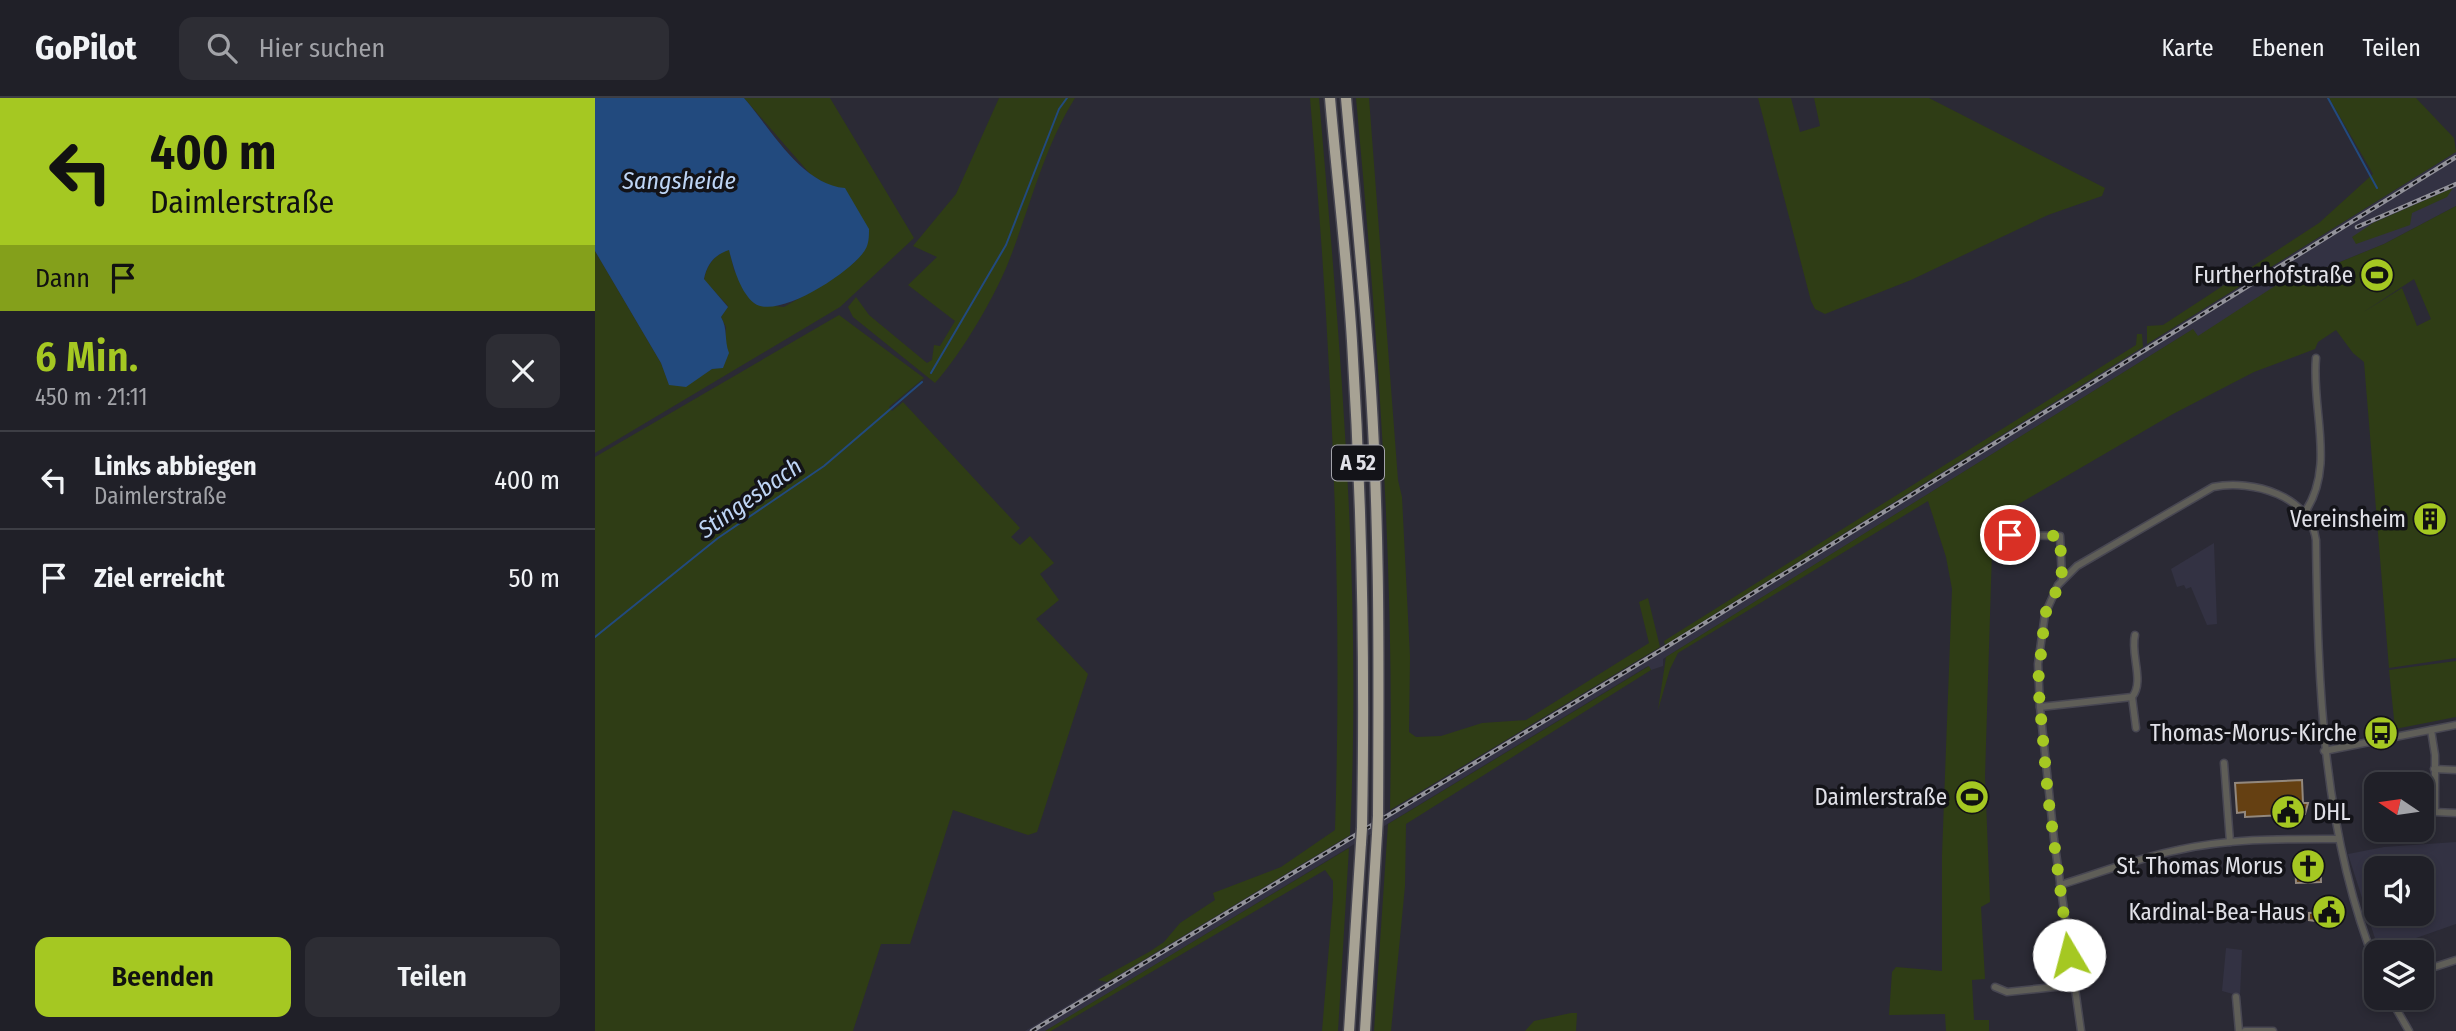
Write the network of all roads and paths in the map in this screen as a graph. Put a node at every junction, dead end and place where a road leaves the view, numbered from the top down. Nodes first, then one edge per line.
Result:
1 (1330, 98) edge
2 (1346, 98) edge
3 (2316, 358) dead end
4 (2305, 512) junction
5 (2000, 535) dead end
6 (2062, 579) junction
7 (2135, 635) dead end
8 (2132, 697) junction
9 (2040, 708) junction
10 (2456, 725) edge
11 (2136, 728) dead end
12 (2431, 730) junction
13 (2325, 751) junction
14 (2224, 763) dead end
15 (2434, 769) junction
16 (2456, 770) edge
17 (2456, 813) edge
18 (2339, 839) junction
19 (2230, 842) junction
20 (2060, 885) junction
21 (2366, 940) edge
22 (2456, 960) edge
23 (2434, 967) edge
24 (2074, 985) junction
25 (1995, 987) dead end
26 (2236, 997) dead end
27 (2397, 1010) edge
28 (1349, 1031) edge
29 (1365, 1031) edge
30 (2081, 1031) edge
31 (2239, 1031) edge
32 (2245, 1031) edge
33 (2273, 1031) edge
34 (2409, 1031) edge

1 - 28 highway, A 52, bridge
2 - 29 highway, A 52, bridge
3 - 4 street
4 - 6 street
4 - 13 street
5 - 6 street
6 - 9 street
7 - 8 street
8 - 9 street
8 - 11 street
9 - 20 street
10 - 12 street
12 - 13 street
12 - 15 street
13 - 18 street
14 - 19 street
15 - 16 street
15 - 17 street
18 - 19 street
18 - 21 street
19 - 20 street
20 - 24 street
22 - 23 street
24 - 25 street
24 - 30 street
26 - 31 street
27 - 34 street
32 - 33 street

